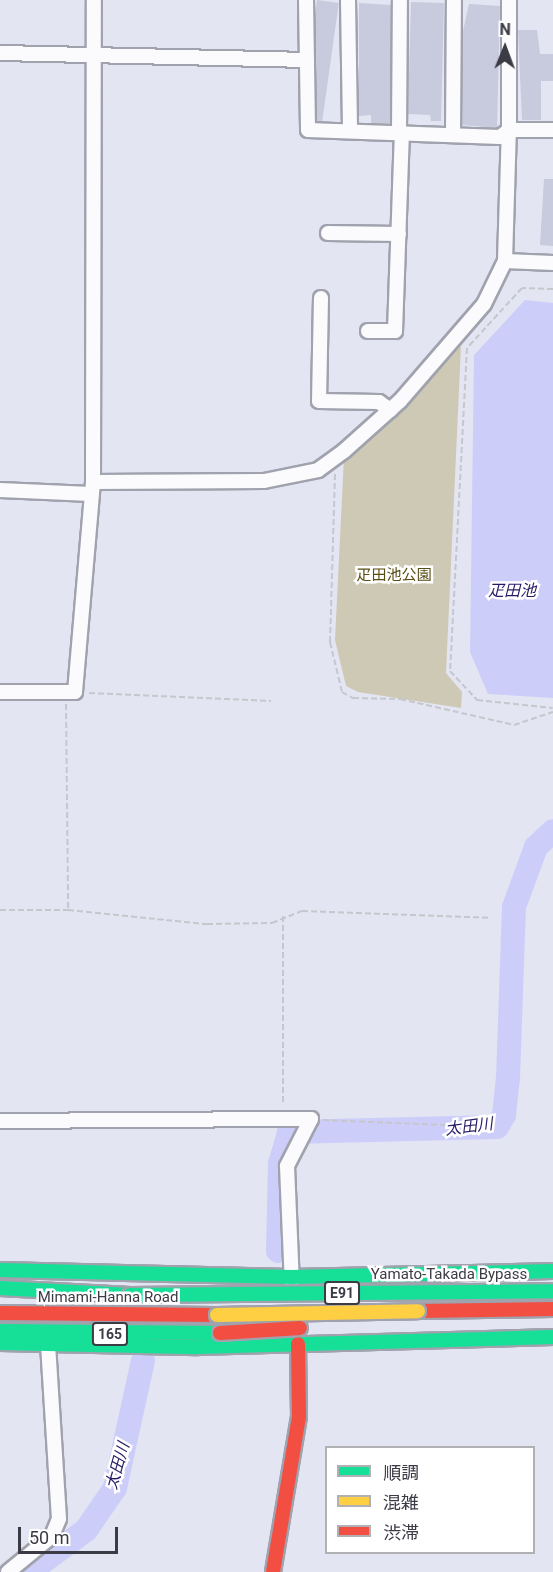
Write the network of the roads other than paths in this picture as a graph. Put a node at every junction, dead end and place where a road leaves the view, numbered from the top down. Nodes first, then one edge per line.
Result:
1 (94, 0) edge
2 (306, 0) edge
3 (348, 0) edge
4 (400, 0) edge
5 (454, 0) edge
6 (509, 0) edge
7 (0, 53) edge
8 (95, 55) junction
9 (306, 60) junction
10 (509, 130) junction
11 (553, 130) edge
12 (350, 131) junction
13 (400, 133) junction
14 (453, 135) junction
15 (328, 233) dead end
16 (399, 234) junction
17 (504, 261) junction
18 (553, 263) edge
19 (321, 298) dead end
20 (368, 331) dead end
21 (390, 410) junction
22 (92, 488) junction
23 (0, 490) edge
24 (0, 692) edge
25 (0, 1121) edge
26 (0, 1270) edge
27 (553, 1271) edge
28 (291, 1277) junction
29 (0, 1288) edge
30 (553, 1291) edge
31 (0, 1294) edge
32 (130, 1295) junction
33 (553, 1310) edge
34 (418, 1311) junction
35 (0, 1313) edge
36 (0, 1331) edge
37 (553, 1337) edge
38 (0, 1343) edge
39 (48, 1344) junction
40 (298, 1344) junction
41 (8, 1572) edge
42 (273, 1572) edge

1 - 8 street
2 - 9 street
3 - 12 street
4 - 13 street
5 - 14 street
6 - 10 street
7 - 8 street
8 - 9 street
8 - 22 street
9 - 12 street
10 - 11 street
10 - 14 street
10 - 17 street
12 - 13 street
13 - 14 street
13 - 16 street
15 - 16 street
16 - 20 street
17 - 18 street
17 - 21 street
19 - 21 street
21 - 22 street
22 - 23 street
22 - 24 street
25 - 28 street
26 - 28 main road
27 - 28 main road
28 - 40 street
29 - 32 main road
30 - 32 main road, Yamato-Takada Bypass / E91, bridge
31 - 32 main road, E91
33 - 34 main road, E91
34 - 35 main road, Mimami-Hanna Road / E91, bridge
34 - 36 main road, 165, bridge
37 - 40 main road
38 - 39 main road
39 - 40 main road
39 - 41 street
40 - 42 main road

